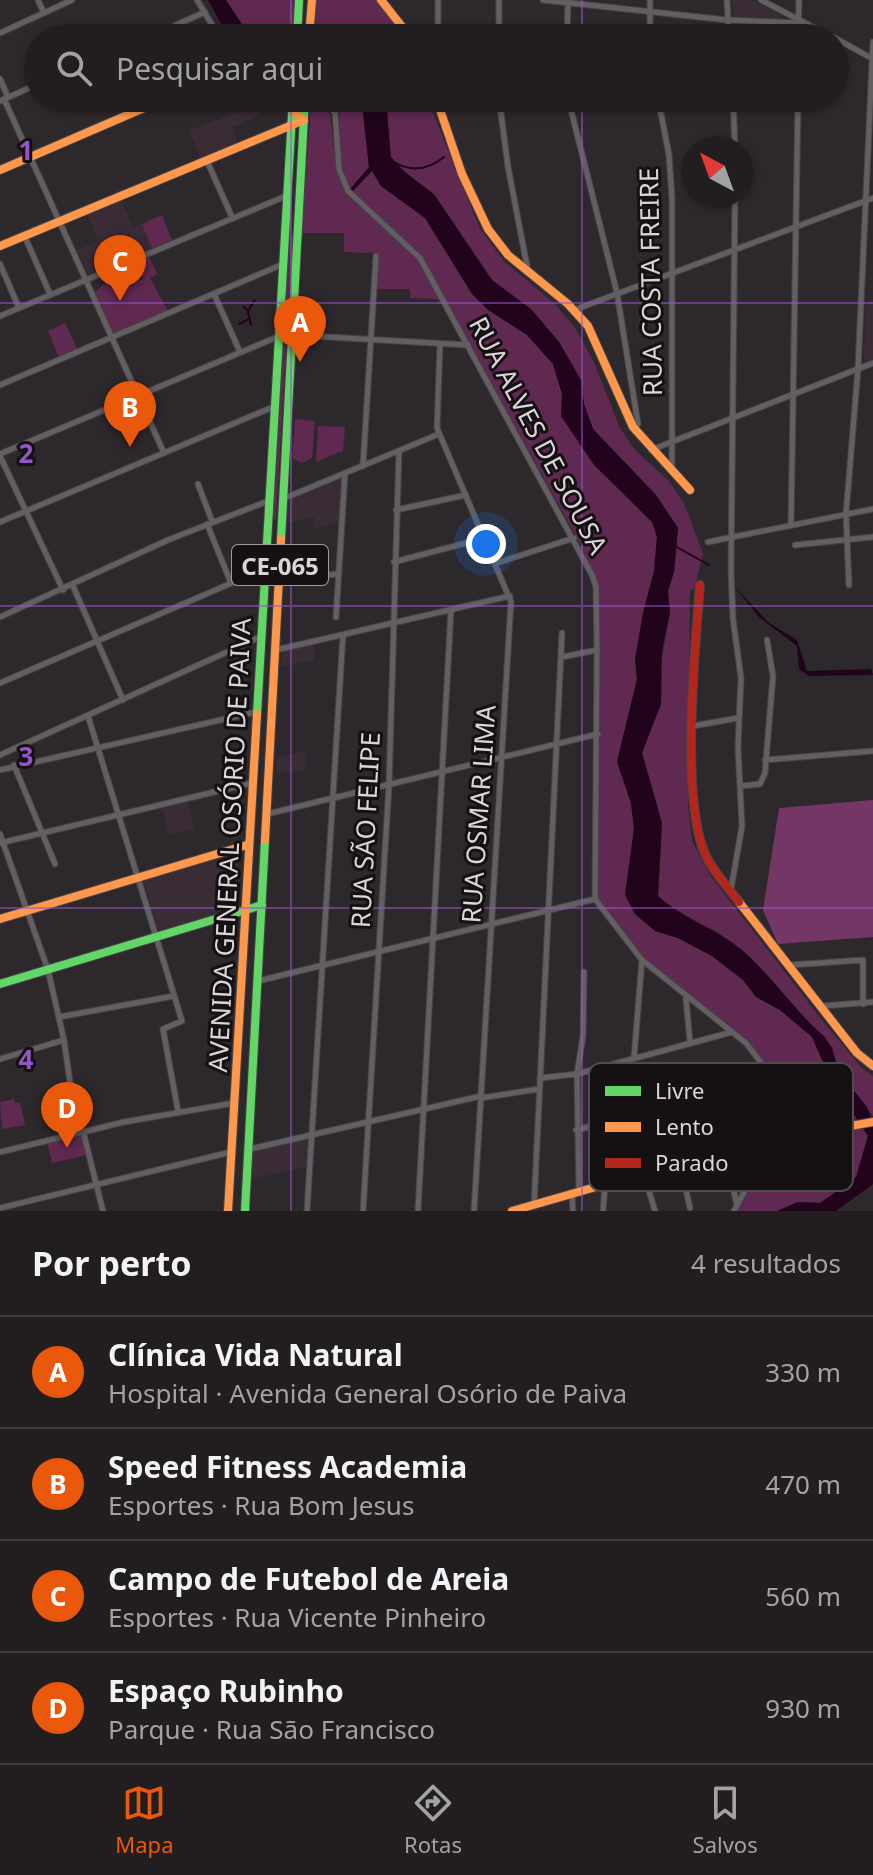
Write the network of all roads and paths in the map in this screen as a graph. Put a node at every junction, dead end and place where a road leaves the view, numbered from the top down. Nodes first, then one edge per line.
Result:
1 (38, 0) edge
2 (72, 0) edge
3 (197, 0) edge
4 (299, 0) edge
5 (312, 0) edge
6 (381, 0) edge
7 (438, 0) edge
8 (499, 0) edge
9 (543, 0) edge
10 (650, 0) edge
11 (727, 0) edge
12 (761, 0) edge
13 (799, 0) edge
14 (568, 2) edge
15 (205, 12) junction
16 (650, 12) junction
17 (44, 13) junction
18 (727, 20) junction
19 (798, 22) junction
20 (179, 24) edge
21 (212, 24) edge
22 (298, 24) edge
23 (310, 24) edge
24 (400, 24) edge
25 (438, 24) edge
26 (499, 24) edge
27 (567, 24) edge
28 (650, 24) edge
29 (727, 24) edge
30 (802, 24) edge
31 (0, 33) edge
32 (873, 42) edge
33 (849, 46) edge
34 (873, 59) edge
35 (0, 79) edge
36 (24, 90) edge
37 (4, 99) edge
38 (135, 112) edge
39 (292, 112) edge
40 (293, 112) edge
41 (304, 112) edge
42 (335, 112) edge
43 (442, 112) edge
44 (501, 112) edge
45 (572, 112) edge
46 (660, 112) edge
47 (734, 112) edge
48 (798, 112) edge
49 (304, 120) junction
50 (291, 127) junction
51 (735, 136) edge
52 (31, 157) junction
53 (207, 160) junction
54 (0, 170) edge
55 (287, 195) junction
56 (870, 200) edge
57 (735, 208) edge
58 (232, 218) junction
59 (60, 220) junction
60 (797, 227) junction
61 (284, 233) junction
62 (297, 234) junction
63 (25, 235) junction
64 (0, 246) edge
65 (735, 250) junction
66 (376, 256) dead end
67 (0, 264) edge
68 (281, 265) junction
69 (528, 273) junction
70 (672, 274) junction
71 (87, 279) junction
72 (617, 293) junction
73 (50, 294) junction
74 (214, 294) junction
75 (19, 308) junction
76 (574, 310) junction
77 (0, 316) edge
78 (292, 335) junction
79 (113, 337) junction
80 (277, 337) junction
81 (372, 340) junction
82 (440, 344) junction
83 (468, 345) junction
84 (240, 352) junction
85 (873, 363) edge
86 (858, 369) junction
87 (0, 385) edge
88 (139, 395) junction
89 (794, 395) junction
90 (273, 407) junction
91 (732, 419) junction
92 (634, 430) junction
93 (439, 434) junction
94 (672, 441) junction
95 (650, 450) junction
96 (399, 451) junction
97 (164, 453) junction
98 (0, 455) edge
99 (363, 466) junction
100 (672, 467) junction
101 (345, 473) junction
102 (198, 484) dead end
103 (690, 490) dead end
104 (466, 495) junction
105 (284, 499) junction
106 (268, 501) junction
107 (873, 509) edge
108 (396, 510) junction
109 (25, 511) junction
110 (846, 514) junction
111 (267, 515) junction
112 (283, 516) junction
113 (0, 522) edge
114 (210, 523) junction
115 (791, 525) junction
116 (732, 537) junction
117 (873, 537) edge
118 (574, 538) junction
119 (847, 538) junction
120 (708, 542) dead end
121 (488, 543) junction
122 (795, 545) dead end
123 (281, 552) junction
124 (265, 555) junction
125 (394, 562) junction
126 (497, 563) junction
127 (264, 569) junction
128 (338, 574) junction
129 (279, 579) junction
130 (231, 583) junction
131 (700, 585) dead end
132 (849, 585) dead end
133 (73, 586) junction
134 (63, 590) junction
135 (510, 596) junction
136 (451, 610) junction
137 (0, 617) edge
138 (336, 617) dead end
139 (393, 621) junction
140 (562, 633) dead end
141 (343, 635) junction
142 (261, 637) junction
143 (767, 640) dead end
144 (97, 641) junction
145 (276, 650) junction
146 (597, 650) junction
147 (562, 657) junction
148 (0, 683) edge
149 (123, 700) junction
150 (256, 712) junction
151 (88, 716) junction
152 (739, 718) junction
153 (692, 726) junction
154 (598, 734) junction
155 (558, 743) junction
156 (98, 749) junction
157 (873, 751) edge
158 (0, 755) edge
159 (501, 756) junction
160 (765, 760) junction
161 (14, 765) junction
162 (0, 770) edge
163 (443, 770) junction
164 (252, 783) junction
165 (389, 785) junction
166 (741, 786) junction
167 (332, 800) junction
168 (118, 814) junction
169 (267, 814) junction
170 (43, 832) junction
171 (0, 834) edge
172 (2, 843) edge
173 (247, 845) junction
174 (55, 864) dead end
175 (138, 877) junction
176 (731, 891) junction
177 (595, 899) junction
178 (262, 905) junction
179 (549, 908) junction
180 (29, 910) junction
181 (244, 911) junction
182 (0, 919) edge
183 (491, 927) junction
184 (156, 936) junction
185 (433, 939) junction
186 (379, 954) junction
187 (642, 960) junction
188 (790, 965) junction
189 (323, 967) junction
190 (48, 970) junction
191 (584, 972) dead end
192 (257, 981) junction
193 (0, 984) edge
194 (174, 996) junction
195 (686, 998) junction
196 (873, 1002) edge
197 (863, 1004) junction
198 (822, 1006) junction
199 (59, 1017) junction
200 (733, 1032) junction
201 (64, 1040) junction
202 (690, 1042) junction
203 (873, 1054) edge
204 (862, 1057) junction
205 (634, 1058) junction
206 (0, 1059) edge
207 (616, 1063) edge
208 (761, 1063) edge
209 (873, 1066) edge
210 (589, 1071) edge
211 (577, 1074) junction
212 (539, 1078) junction
213 (539, 1089) junction
214 (481, 1097) junction
215 (235, 1103) junction
216 (424, 1106) junction
217 (178, 1111) junction
218 (369, 1120) junction
219 (873, 1122) edge
220 (853, 1123) edge
221 (589, 1127) edge
222 (576, 1130) junction
223 (80, 1132) junction
224 (312, 1134) junction
225 (249, 1149) junction
226 (0, 1152) edge
227 (231, 1152) junction
228 (96, 1182) junction
229 (589, 1189) edge
230 (607, 1191) edge
231 (649, 1191) edge
232 (686, 1191) edge
233 (576, 1193) junction
234 (531, 1207) edge
235 (0, 1208) edge
236 (690, 1208) dead end
237 (103, 1211) edge
238 (228, 1211) edge
239 (245, 1211) edge
240 (307, 1211) edge
241 (363, 1211) edge
242 (418, 1211) edge
243 (474, 1211) edge
244 (512, 1211) edge
245 (573, 1211) edge
246 (603, 1211) edge
247 (655, 1211) edge

1 - 17 street
2 - 17 street
3 - 15 street
4 - 22 main road
5 - 23 main road
6 - 24 main road
7 - 25 street
8 - 26 street
9 - 14 street
10 - 16 street
11 - 18 street
12 - 19 street
13 - 19 street
14 - 16 street
14 - 27 street
15 - 20 street
15 - 21 street
16 - 18 street
16 - 28 street
17 - 31 street
18 - 19 street
18 - 29 street
19 - 30 street
32 - 34 street
33 - 34 street
34 - 56 street
35 - 37 street
36 - 37 street
37 - 52 street
38 - 52 main road
39 - 50 main road, AVENIDA GENERAL OSÓRIO DE PAIVA / CE-065
40 - 49 main road
41 - 49 main road, AVENIDA GENERAL OSÓRIO DE PAIVA / CE-065
42 - 83 street, RUA ALVES DE SOUSA
43 - 69 main road
44 - 69 street
45 - 72 street
46 - 70 street, RUA COSTA FREIRE
47 - 51 street
48 - 60 street
49 - 50 main road
49 - 62 main road, AVENIDA GENERAL OSÓRIO DE PAIVA / CE-065
50 - 53 main road
50 - 55 main road, AVENIDA GENERAL OSÓRIO DE PAIVA / CE-065
52 - 54 main road
52 - 59 street
53 - 58 street
53 - 59 main road
55 - 58 street
55 - 61 main road, AVENIDA GENERAL OSÓRIO DE PAIVA / CE-065
56 - 60 street
56 - 86 street
57 - 65 street
58 - 71 street
59 - 63 main road
59 - 71 street
60 - 65 street
60 - 89 street
61 - 62 main road
61 - 68 main road, AVENIDA GENERAL OSÓRIO DE PAIVA / CE-065
62 - 78 main road, AVENIDA GENERAL OSÓRIO DE PAIVA / CE-065
63 - 64 main road
63 - 73 street
65 - 70 street
65 - 91 street
66 - 81 street
67 - 75 street
68 - 74 street
68 - 80 main road, AVENIDA GENERAL OSÓRIO DE PAIVA / CE-065
69 - 76 main road
70 - 72 street
70 - 94 street, RUA COSTA FREIRE
71 - 73 street
71 - 79 street
72 - 76 street
72 - 92 street
73 - 75 street
74 - 79 street
74 - 84 street
75 - 77 street
76 - 92 main road
78 - 81 street
78 - 105 main road, AVENIDA GENERAL OSÓRIO DE PAIVA / CE-065
79 - 87 street
79 - 88 street
80 - 84 street
80 - 90 main road, AVENIDA GENERAL OSÓRIO DE PAIVA / CE-065
81 - 82 street
81 - 99 street
82 - 83 street
82 - 93 street, RUA OSMAR LIMA
83 - 118 street, RUA ALVES DE SOUSA
84 - 88 street
85 - 86 street
86 - 89 street
86 - 110 street
88 - 97 street
88 - 98 street
89 - 91 street
89 - 115 street
90 - 97 street
90 - 106 main road, AVENIDA GENERAL OSÓRIO DE PAIVA / CE-065
91 - 94 street
91 - 116 street
92 - 95 main road
93 - 96 street
93 - 104 street, RUA OSMAR LIMA
94 - 95 street
94 - 100 street, RUA COSTA FREIRE
95 - 100 main road
96 - 99 street
96 - 108 street, RUA SÃO FELIPE
97 - 109 street
98 - 109 street
99 - 101 street
100 - 103 main road
101 - 105 street
101 - 128 street
102 - 114 street
104 - 108 street
104 - 121 street, RUA OSMAR LIMA
105 - 112 main road, AVENIDA GENERAL OSÓRIO DE PAIVA / CE-065
106 - 111 main road, AVENIDA GENERAL OSÓRIO DE PAIVA / CE-065
106 - 114 street
107 - 110 street
108 - 125 street, RUA SÃO FELIPE
109 - 113 street
109 - 134 street
110 - 115 street
110 - 119 street
111 - 112 main road
111 - 124 main road, AVENIDA GENERAL OSÓRIO DE PAIVA / CE-065
112 - 123 main road, AVENIDA GENERAL OSÓRIO DE PAIVA / CE-065
114 - 130 street
114 - 133 street
115 - 116 street
116 - 120 street
116 - 152 street
117 - 119 street
118 - 126 street
118 - 146 street, RUA ALVES DE SOUSA
119 - 122 street
119 - 132 street
121 - 125 street
121 - 126 street, RUA OSMAR LIMA
123 - 124 main road
123 - 129 main road, AVENIDA GENERAL OSÓRIO DE PAIVA / CE-065
124 - 127 main road, AVENIDA GENERAL OSÓRIO DE PAIVA / CE-065
125 - 139 street, RUA SÃO FELIPE
126 - 135 street, RUA OSMAR LIMA
127 - 130 street
127 - 142 main road, AVENIDA GENERAL OSÓRIO DE PAIVA / CE-065
128 - 129 street
128 - 138 street
129 - 145 main road, AVENIDA GENERAL OSÓRIO DE PAIVA / CE-065
130 - 144 street
131 - 153 main road
133 - 134 street
133 - 144 street
134 - 137 street
135 - 136 street
135 - 159 street, RUA OSMAR LIMA
136 - 139 street
136 - 163 street
139 - 141 street
139 - 165 street, RUA SÃO FELIPE
140 - 147 street
141 - 145 street
141 - 167 street
142 - 149 street
142 - 150 main road, AVENIDA GENERAL OSÓRIO DE PAIVA / CE-065
143 - 160 street
144 - 148 street
144 - 149 street
145 - 169 main road, AVENIDA GENERAL OSÓRIO DE PAIVA / CE-065
146 - 147 street
146 - 154 street, RUA ALVES DE SOUSA
147 - 155 street
149 - 151 street
150 - 156 street
150 - 164 main road, AVENIDA GENERAL OSÓRIO DE PAIVA / CE-065
151 - 156 street
151 - 158 street
152 - 153 street
152 - 166 street
153 - 176 main road
154 - 155 street
154 - 177 street, RUA ALVES DE SOUSA
155 - 159 street
155 - 179 street
156 - 161 street
156 - 168 street
157 - 160 street
159 - 163 street
159 - 183 street, RUA OSMAR LIMA
160 - 166 street
161 - 162 street
161 - 170 street
163 - 165 street
163 - 185 street
164 - 168 street
164 - 173 main road, AVENIDA GENERAL OSÓRIO DE PAIVA / CE-065
165 - 167 street
165 - 186 street, RUA SÃO FELIPE
166 - 176 street
167 - 169 street
167 - 189 street
168 - 170 street
168 - 175 street
169 - 178 main road, AVENIDA GENERAL OSÓRIO DE PAIVA / CE-065
170 - 172 street
170 - 174 street
171 - 172 street
172 - 180 street
173 - 175 main road
173 - 181 main road, AVENIDA GENERAL OSÓRIO DE PAIVA / CE-065
175 - 180 main road
175 - 184 street
176 - 188 main road
177 - 179 street
177 - 187 street
178 - 181 main road
178 - 192 main road, AVENIDA GENERAL OSÓRIO DE PAIVA / CE-065
179 - 183 street
179 - 212 street
180 - 182 main road
180 - 190 street
181 - 184 main road
181 - 215 main road, AVENIDA GENERAL OSÓRIO DE PAIVA / CE-065
183 - 185 street
183 - 214 street, RUA OSMAR LIMA
184 - 190 main road
184 - 194 street
185 - 186 street
185 - 216 street
186 - 189 street
186 - 218 street, RUA SÃO FELIPE
187 - 195 street
187 - 205 street
188 - 197 street
188 - 198 main road
189 - 192 street
189 - 224 street
190 - 193 main road
190 - 199 street
191 - 211 street
192 - 225 main road, AVENIDA GENERAL OSÓRIO DE PAIVA / CE-065
194 - 199 street
194 - 217 street
195 - 200 street
195 - 202 street
196 - 197 street
197 - 198 street
198 - 204 main road
199 - 201 street
200 - 202 street
200 - 208 street
201 - 206 street
201 - 223 street
202 - 205 street
203 - 204 street
204 - 209 main road
205 - 207 street
210 - 211 street
211 - 212 street
211 - 222 street
212 - 213 street
213 - 214 street
213 - 234 street
214 - 216 street
214 - 243 street, RUA OSMAR LIMA
215 - 217 street
215 - 227 main road, AVENIDA GENERAL OSÓRIO DE PAIVA / CE-065
216 - 218 street
216 - 242 street
217 - 223 street
218 - 224 street
218 - 241 street, RUA SÃO FELIPE
219 - 220 main road
221 - 222 street
222 - 233 street
223 - 226 street
223 - 228 street
224 - 225 street
224 - 240 street
225 - 239 main road, AVENIDA GENERAL OSÓRIO DE PAIVA / CE-065
227 - 228 street
227 - 238 main road, AVENIDA GENERAL OSÓRIO DE PAIVA / CE-065
228 - 235 street
228 - 237 street
229 - 233 main road
230 - 246 street
231 - 247 street
232 - 236 street
233 - 234 main road
233 - 245 street
234 - 244 main road

